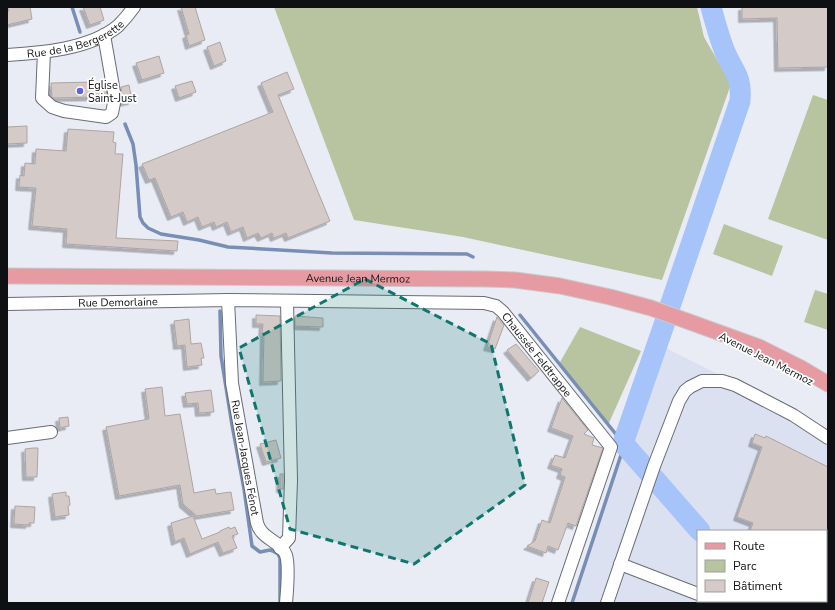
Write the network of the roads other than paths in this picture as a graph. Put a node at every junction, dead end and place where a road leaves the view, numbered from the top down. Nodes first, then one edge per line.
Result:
1 (121, 7) edge
2 (134, 7) edge
3 (124, 20) junction
4 (104, 35) junction
5 (44, 52) junction
6 (7, 55) edge
7 (7, 276) edge
8 (228, 300) junction
9 (287, 301) junction
10 (7, 304) edge
11 (703, 327) junction
12 (828, 384) edge
13 (828, 393) edge
14 (51, 432) dead end
15 (7, 438) edge
16 (828, 438) edge
17 (280, 548) junction
18 (620, 564) junction
19 (697, 594) edge
20 (286, 603) edge
21 (558, 603) edge
22 (606, 603) edge

1 - 3 street
2 - 3 street, Rue de la Bergerette
3 - 4 street, Rue de la Bergerette
4 - 5 street, Rue de la Bergerette
4 - 5 street
5 - 6 street, Rue de la Bergerette
7 - 11 main road, Avenue Jean Mermoz
8 - 9 street, Chaussée Feldtrappe
8 - 10 street, Rue Demorlaine
8 - 17 street, Rue Jean-Jacques Fénot
9 - 17 street
9 - 21 street, Chaussée Feldtrappe
11 - 12 main road, Avenue Jean Mermoz
11 - 13 main road, Avenue Jean Mermoz
14 - 15 street
16 - 18 street
17 - 20 street
18 - 19 street
18 - 22 street

